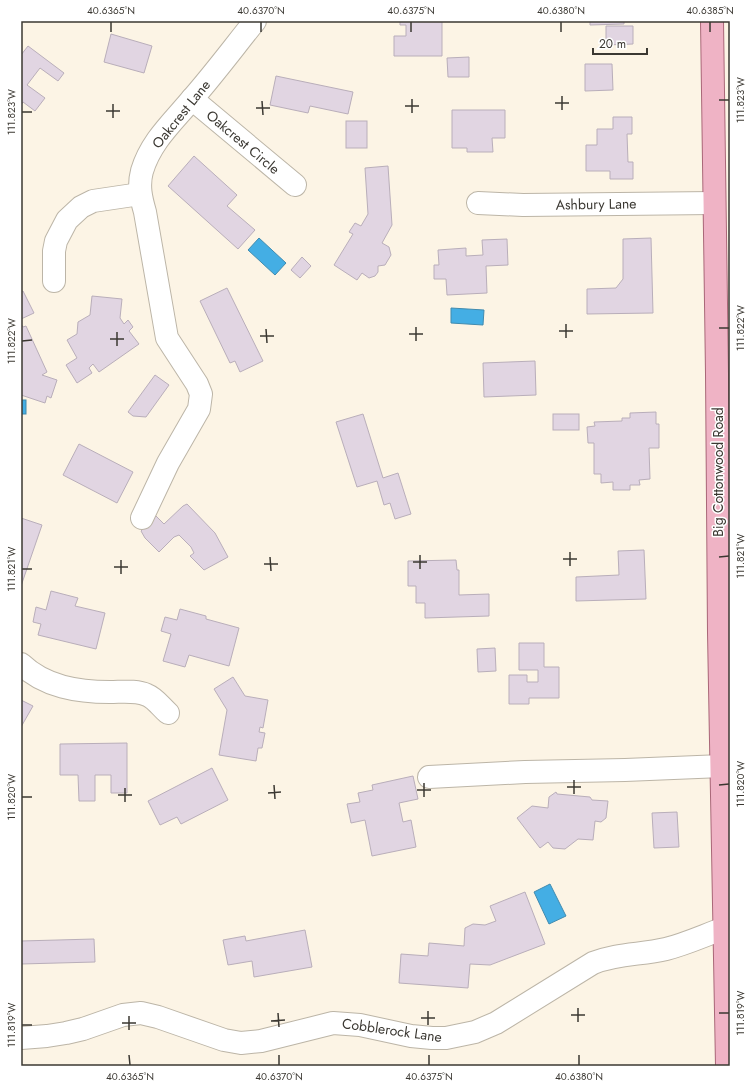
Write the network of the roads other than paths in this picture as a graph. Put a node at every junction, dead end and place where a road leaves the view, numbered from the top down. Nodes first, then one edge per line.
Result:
1 (255, 21) edge
2 (712, 21) edge
3 (192, 99) junction
4 (295, 185) dead end
5 (140, 194) junction
6 (478, 203) dead end
7 (714, 203) junction
8 (722, 234) edge
9 (54, 281) dead end
10 (142, 518) dead end
11 (21, 664) edge
12 (168, 713) dead end
13 (722, 766) junction
14 (429, 777) dead end
15 (725, 928) junction
16 (728, 1018) edge
17 (21, 1038) edge
18 (727, 1066) edge

1 - 3 street, Oakcrest Lane
2 - 7 main road, Big Cottonwood Road
3 - 4 street, Oakcrest Circle
3 - 5 street, Oakcrest Lane
5 - 9 street
5 - 10 street, Oakcrest Lane
6 - 7 street, Ashbury Lane
7 - 8 main road, Big Cottonwood Road
8 - 13 main road, Big Cottonwood Road
11 - 12 street
13 - 14 street
13 - 15 main road, Big Cottonwood Road
15 - 16 main road, Big Cottonwood Road
15 - 17 street, Cobblerock Lane
16 - 18 main road, Big Cottonwood Road

